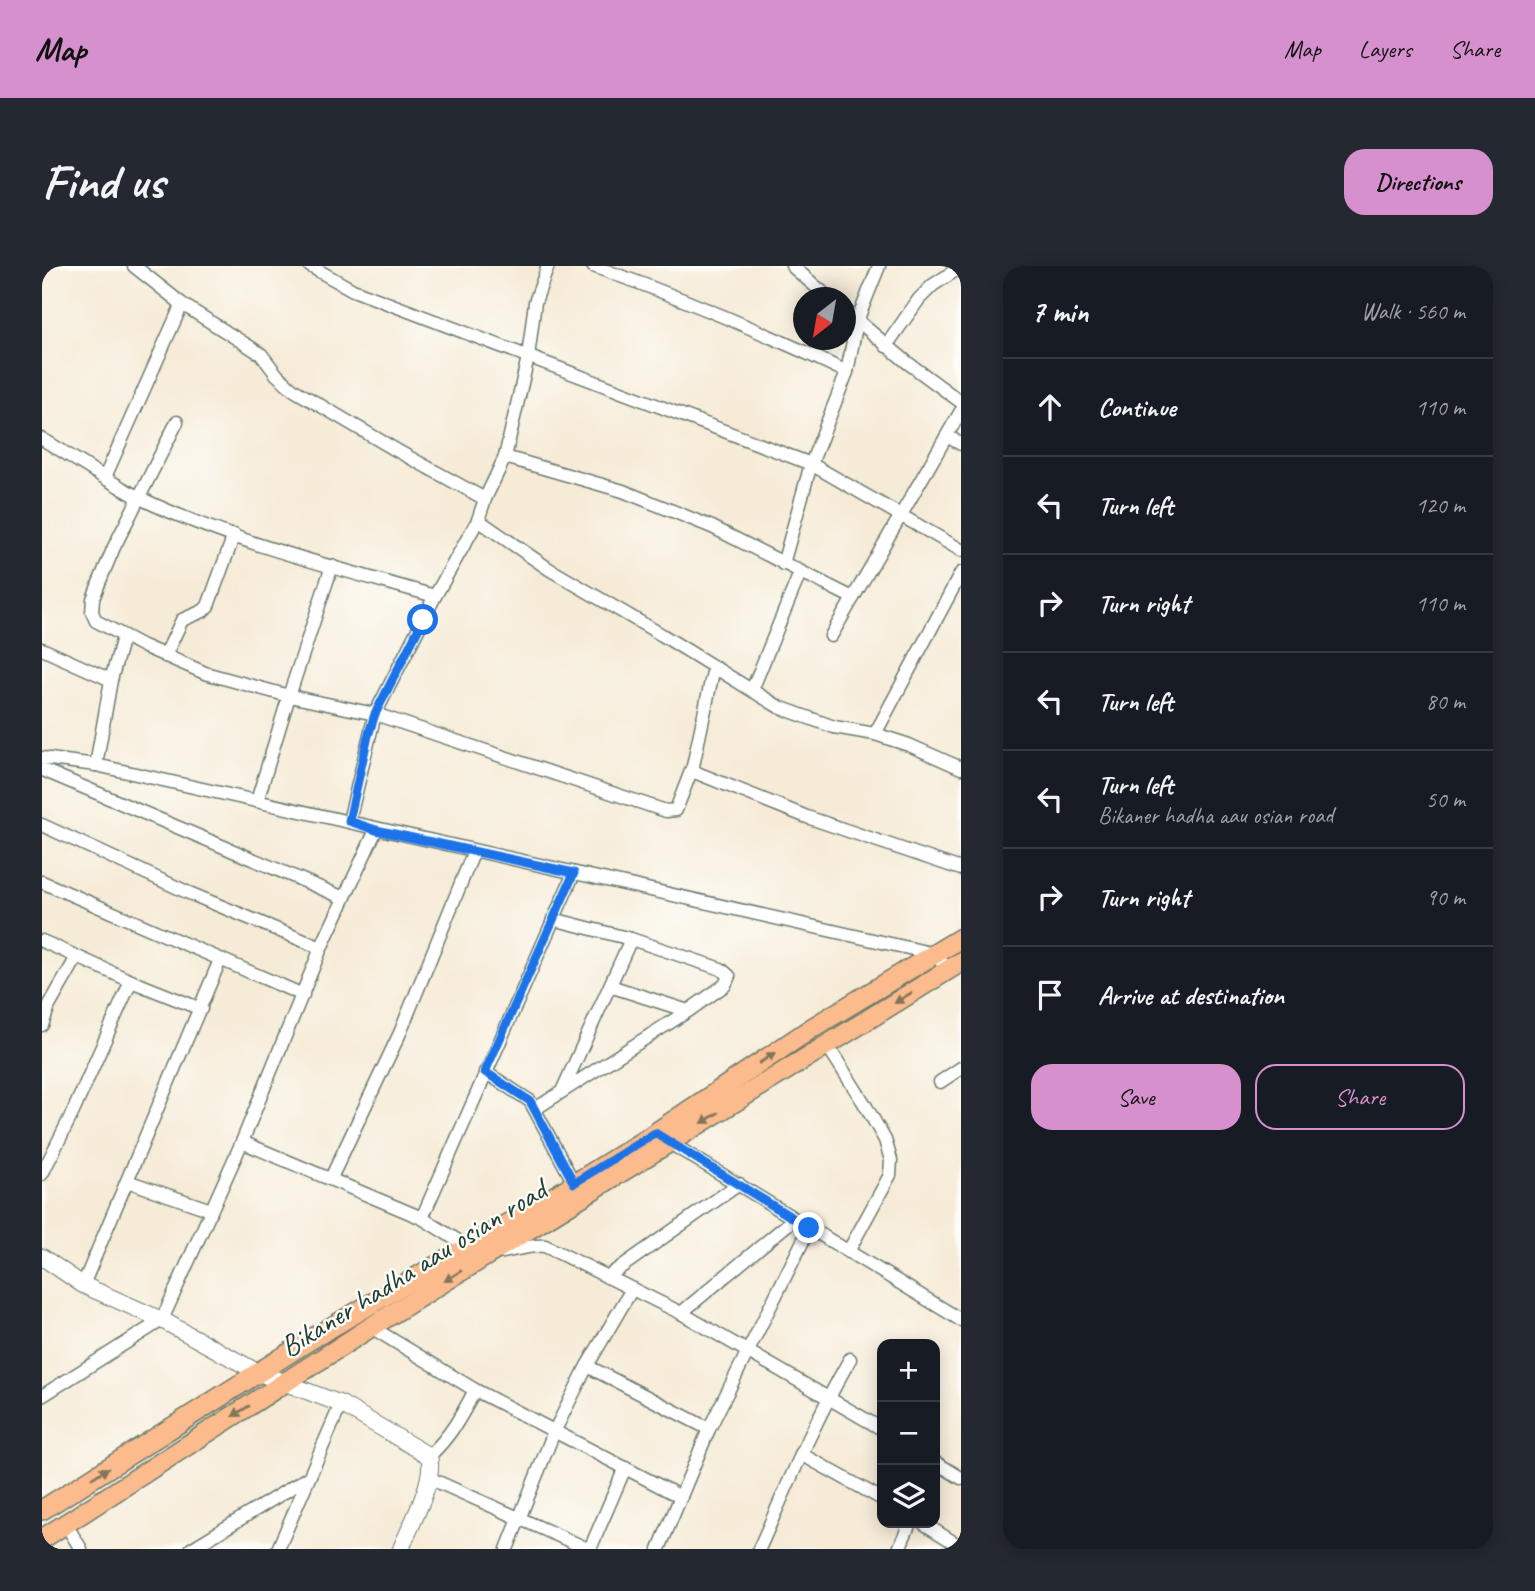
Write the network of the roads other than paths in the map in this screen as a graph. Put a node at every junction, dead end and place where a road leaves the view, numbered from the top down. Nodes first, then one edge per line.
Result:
1 (134, 266) edge
2 (310, 266) edge
3 (548, 266) edge
4 (593, 266) edge
5 (792, 266) edge
6 (961, 267) edge
7 (875, 268) edge
8 (816, 287) edge
9 (182, 304) junction
10 (857, 321) junction
11 (886, 346) junction
12 (528, 357) junction
13 (847, 372) junction
14 (961, 402) edge
15 (961, 411) edge
16 (177, 422) dead end
17 (947, 436) junction
18 (42, 439) edge
19 (961, 444) edge
20 (505, 457) junction
21 (811, 464) junction
22 (105, 477) junction
23 (140, 498) junction
24 (485, 499) junction
25 (900, 514) junction
26 (478, 520) junction
27 (234, 535) junction
28 (961, 550) edge
29 (783, 565) junction
30 (332, 566) junction
31 (800, 573) junction
32 (961, 573) edge
33 (435, 596) junction
34 (853, 598) junction
35 (831, 636) dead end
36 (123, 637) junction
37 (42, 649) edge
38 (165, 656) junction
39 (714, 667) junction
40 (111, 680) junction
41 (752, 691) junction
42 (289, 696) junction
43 (375, 714) junction
44 (875, 734) junction
45 (43, 765) edge
46 (96, 765) junction
47 (961, 767) edge
48 (692, 771) junction
49 (257, 802) junction
50 (349, 821) junction
51 (42, 825) edge
52 (376, 830) junction
53 (474, 850) junction
54 (961, 869) edge
55 (574, 873) junction
56 (42, 882) edge
57 (344, 898) junction
58 (553, 919) junction
59 (961, 938) edge
60 (631, 939) junction
61 (42, 941) edge
62 (321, 948) junction
63 (935, 954) junction
64 (77, 957) junction
65 (220, 960) junction
66 (954, 966) edge
67 (131, 981) junction
68 (610, 986) junction
69 (303, 995) junction
70 (46, 1005) edge
71 (201, 1009) junction
72 (688, 1011) junction
73 (42, 1024) edge
74 (827, 1045) junction
75 (961, 1068) edge
76 (485, 1072) junction
77 (940, 1082) dead end
78 (563, 1091) junction
79 (535, 1109) junction
80 (662, 1138) junction
81 (242, 1142) junction
82 (42, 1174) edge
83 (331, 1178) junction
84 (127, 1181) junction
85 (574, 1183) junction
86 (739, 1184) junction
87 (211, 1210) junction
88 (422, 1218) junction
89 (794, 1219) junction
90 (809, 1228) junction
91 (468, 1247) junction
92 (848, 1252) junction
93 (487, 1254) junction
94 (42, 1257) edge
95 (607, 1277) junction
96 (83, 1285) junction
97 (632, 1289) junction
98 (681, 1313) junction
99 (162, 1320) junction
100 (961, 1320) edge
101 (371, 1327) junction
102 (747, 1351) junction
103 (850, 1359) dead end
104 (587, 1366) junction
105 (259, 1373) junction
106 (287, 1382) junction
107 (475, 1390) junction
108 (42, 1396) edge
109 (828, 1396) junction
110 (341, 1404) junction
111 (877, 1426) edge
112 (709, 1429) junction
113 (554, 1432) junction
114 (801, 1454) junction
115 (429, 1456) junction
116 (940, 1465) edge
117 (625, 1468) junction
118 (309, 1477) junction
119 (429, 1478) junction
120 (961, 1478) edge
121 (877, 1496) edge
122 (681, 1497) junction
123 (42, 1510) edge
124 (518, 1518) junction
125 (65, 1523) junction
126 (908, 1528) edge
127 (931, 1528) edge
128 (42, 1538) edge
129 (961, 1547) edge
130 (81, 1549) edge
131 (191, 1549) edge
132 (278, 1549) edge
133 (401, 1549) edge
134 (507, 1549) edge
135 (589, 1549) edge
136 (659, 1549) edge
137 (760, 1549) edge
138 (899, 1549) edge

1 - 9 street
2 - 12 street
3 - 12 street
4 - 13 street
5 - 8 street
6 - 11 street
7 - 10 street
9 - 22 street
9 - 24 street
10 - 11 street
10 - 13 street
11 - 14 street
12 - 20 street
12 - 21 street
13 - 21 street
15 - 17 street
16 - 23 street
17 - 19 street
17 - 25 street
18 - 22 street
20 - 24 street
20 - 29 street
21 - 25 street
21 - 29 street
22 - 23 street
23 - 27 street
23 - 36 street
24 - 26 street
25 - 28 street
25 - 34 street
26 - 33 street
26 - 39 street
27 - 30 street
27 - 38 street
29 - 31 street
30 - 33 street
30 - 42 street
31 - 34 street
31 - 41 street
32 - 44 street
33 - 43 street
34 - 35 street
36 - 38 street
36 - 40 street
37 - 40 street
38 - 42 street
39 - 41 street
39 - 48 street
40 - 46 street
41 - 44 street
42 - 43 street
42 - 49 street
43 - 48 street
43 - 50 street
44 - 47 street
45 - 46 street
45 - 57 street
46 - 49 street
48 - 54 street
49 - 50 street
50 - 52 street
51 - 62 street
52 - 53 street
52 - 57 street
53 - 55 street
53 - 83 street
55 - 58 street
55 - 63 street
56 - 65 street
57 - 62 street
58 - 60 street
58 - 76 street
59 - 63 main road, Bikaner hadha aau osian road
60 - 68 street
60 - 72 street
61 - 64 street
62 - 69 street
63 - 66 street
80 -> 63 main road, Bikaner hadha aau osian road
64 - 67 street
64 - 70 street
65 - 69 street
65 - 71 street
66 -> 74 main road, Bikaner hadha aau osian road
67 - 71 street
67 - 82 street
68 - 72 street
68 - 78 street
69 - 81 street
70 - 73 street
71 - 84 street
72 - 78 street
74 -> 80 main road, Bikaner hadha aau osian road
74 - 92 street
75 - 77 street
76 - 79 street
76 - 88 street
78 - 79 street
79 - 85 street
80 - 85 main road, Bikaner hadha aau osian road
80 - 86 street
80 - 93 main road, Bikaner hadha aau osian road
81 - 83 street
81 - 87 street
83 - 88 street
84 - 87 street
84 - 96 street
85 - 91 main road, Bikaner hadha aau osian road
86 - 89 street
86 - 95 street
87 - 99 street
88 - 91 street
89 - 90 street
89 - 98 street
90 - 92 street
90 - 102 street
91 - 105 main road, Bikaner hadha aau osian road
92 - 100 street
93 - 95 street
93 -> 101 main road, Bikaner hadha aau osian road
94 - 96 street
95 - 97 street
96 - 99 street
97 - 98 street
97 - 104 street
98 - 102 street
99 - 105 street
99 - 108 street
101 - 106 main road, Bikaner hadha aau osian road
101 - 107 street
102 - 109 street
102 - 112 street
103 - 109 street
104 - 112 street
104 - 113 street
105 - 106 street
123 -> 105 main road, Bikaner hadha aau osian road
106 - 110 street
106 -> 125 main road, Bikaner hadha aau osian road
107 - 113 street
107 - 115 street
109 - 111 street
109 - 114 street
110 - 115 street
110 - 118 street
112 - 122 street
113 - 117 street
113 - 124 street
114 - 121 street
114 - 137 street
115 - 119 street
116 - 120 street
117 - 122 street
117 - 135 street
118 - 131 street
118 - 132 street
119 - 124 street
119 - 133 street
122 - 136 street
124 - 134 street
124 - 135 street
125 - 128 main road, Bikaner hadha aau osian road
125 - 130 street
126 - 138 street
127 - 129 street

